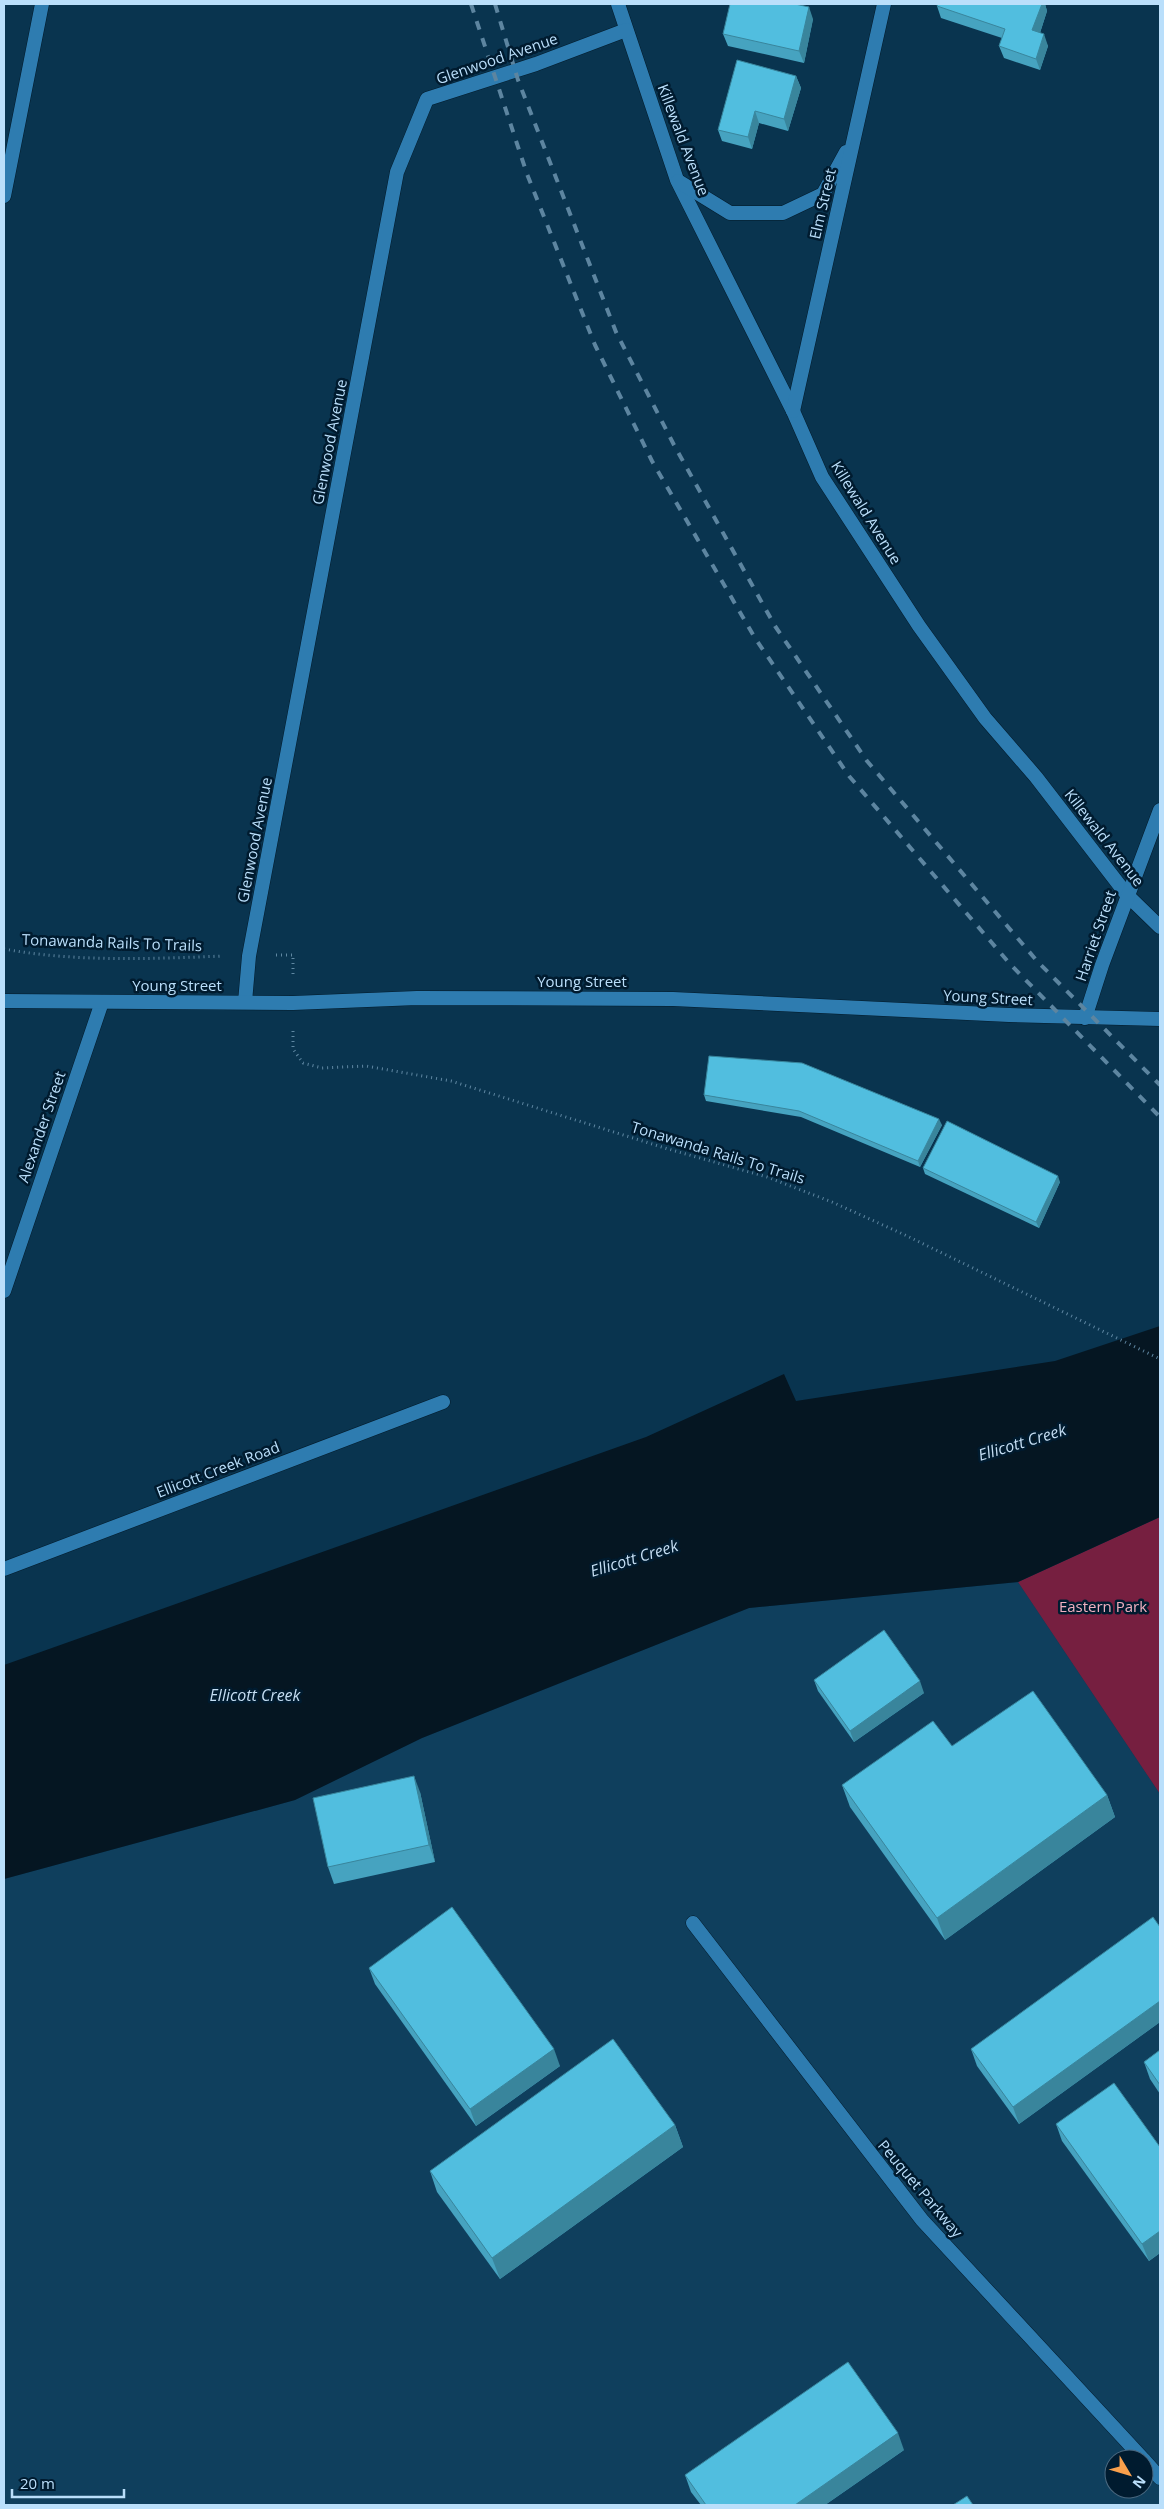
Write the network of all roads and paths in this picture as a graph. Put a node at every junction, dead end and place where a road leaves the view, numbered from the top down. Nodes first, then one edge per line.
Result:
1 (42, 4) edge
2 (618, 4) edge
3 (884, 4) edge
4 (626, 30) junction
5 (854, 139) junction
6 (678, 180) junction
7 (4, 196) edge
8 (793, 412) junction
9 (1160, 810) edge
10 (1127, 895) junction
11 (1160, 927) edge
12 (4, 950) edge
13 (276, 955) dead end
14 (219, 956) dead end
15 (294, 968) dead end
16 (4, 1001) edge
17 (102, 1002) junction
18 (245, 1002) junction
19 (1085, 1018) junction
20 (1160, 1018) edge
21 (293, 1035) dead end
22 (4, 1291) edge
23 (1160, 1358) edge
24 (443, 1402) dead end
25 (4, 1569) edge
26 (693, 1923) dead end
27 (1134, 2449) edge

1 - 7 street
2 - 4 street, Killewald Avenue
3 - 5 street, Elm Street
4 - 6 street, Killewald Avenue
4 - 18 street, Glenwood Avenue
5 - 6 street
5 - 8 street, Elm Street
6 - 8 street, Killewald Avenue
8 - 10 street, Killewald Avenue
9 - 10 street, Harriet Street
10 - 11 street, Killewald Avenue
10 - 19 street, Harriet Street
12 - 14 path, Tonawanda Rails To Trails
13 - 15 path
16 - 17 street, Young Street
17 - 18 street, Young Street
17 - 22 street, Alexander Street
18 - 19 street, Young Street
19 - 20 street, Young Street
21 - 23 path, Tonawanda Rails To Trails
24 - 25 street, Ellicott Creek Road
26 - 27 street, Peuquet Parkway

